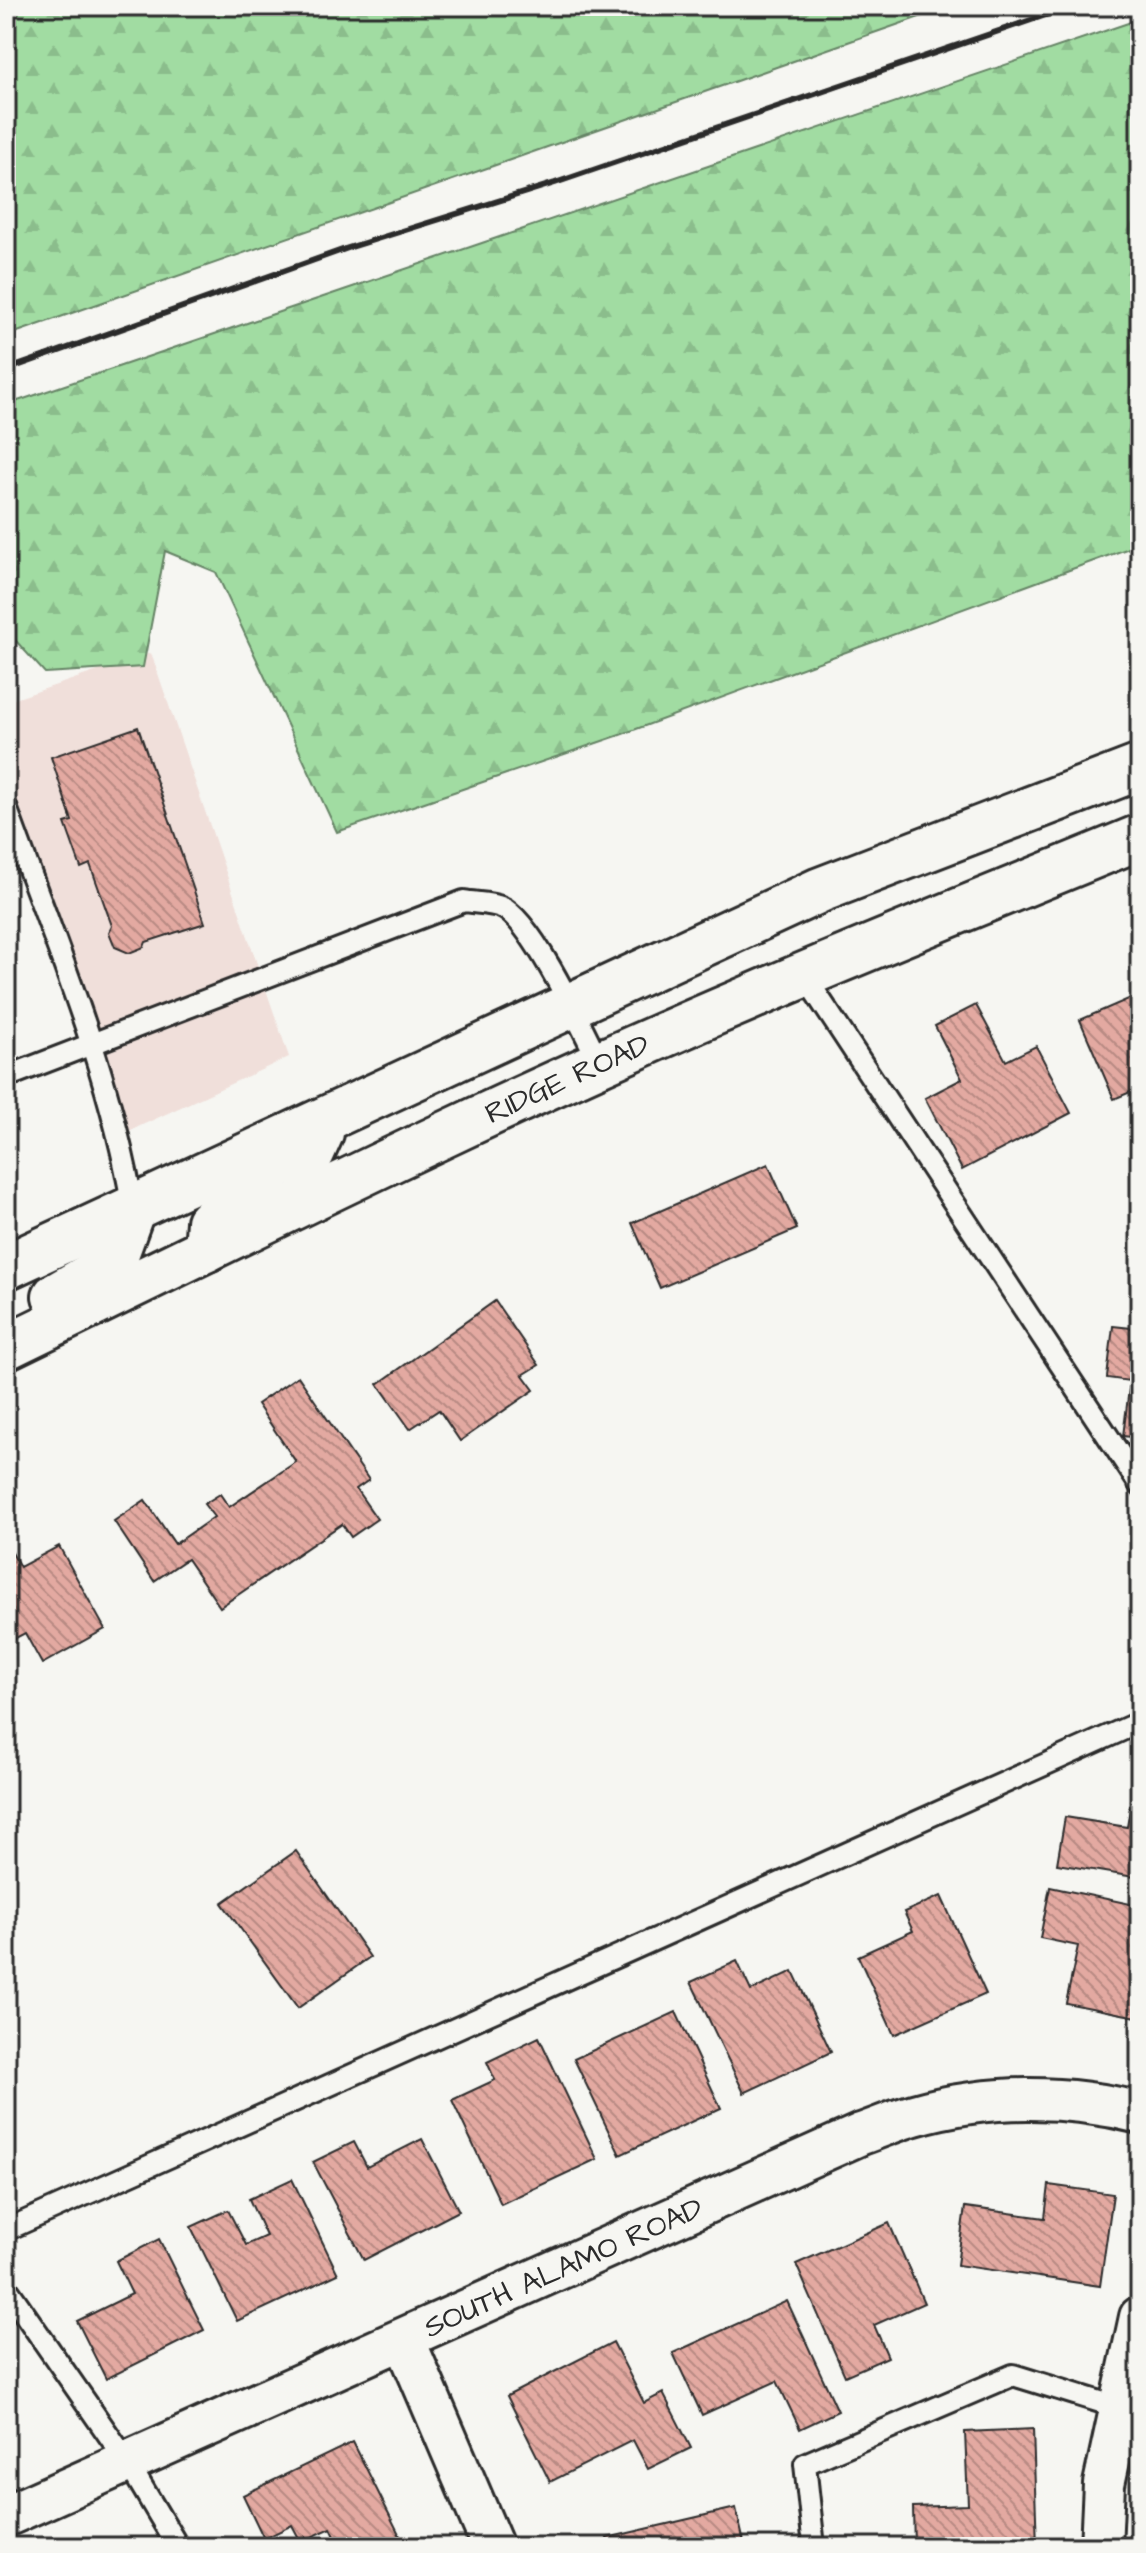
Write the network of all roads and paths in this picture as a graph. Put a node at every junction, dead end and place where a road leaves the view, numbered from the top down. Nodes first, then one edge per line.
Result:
1 (1140, 767) edge
2 (6, 807) edge
3 (1140, 837) edge
4 (804, 975) junction
5 (570, 1005) junction
6 (91, 1043) junction
7 (600, 1064) junction
8 (6, 1077) edge
9 (329, 1116) junction
10 (133, 1208) junction
11 (207, 1249) junction
12 (6, 1267) edge
13 (6, 1332) edge
14 (6, 1347) edge
15 (1140, 1485) edge
16 (1140, 1722) edge
17 (1140, 2113) edge
18 (6, 2230) edge
19 (6, 2287) edge
20 (1140, 2317) edge
21 (404, 2339) junction
22 (1120, 2408) junction
23 (128, 2463) junction
24 (6, 2516) edge
25 (178, 2547) edge
26 (493, 2547) edge
27 (814, 2547) edge
28 (1101, 2547) edge

1 - 5 main road
2 - 6 lane
3 - 4 main road, RIDGE ROAD
4 - 7 main road, RIDGE ROAD
4 - 15 lane
5 - 6 lane
5 - 7 lane
5 - 9 main road
6 - 8 lane
6 - 10 lane
7 - 11 main road, RIDGE ROAD
9 - 10 main road
9 - 11 main road
10 - 12 main road
10 - 13 main road
11 - 14 main road, RIDGE ROAD
16 - 18 lane
17 - 21 street, SOUTH ALAMO ROAD
19 - 23 lane
20 - 22 street
21 - 23 street, SOUTH ALAMO ROAD
21 - 26 street
22 - 27 lane
22 - 28 street
23 - 24 street, SOUTH ALAMO ROAD
23 - 25 lane

